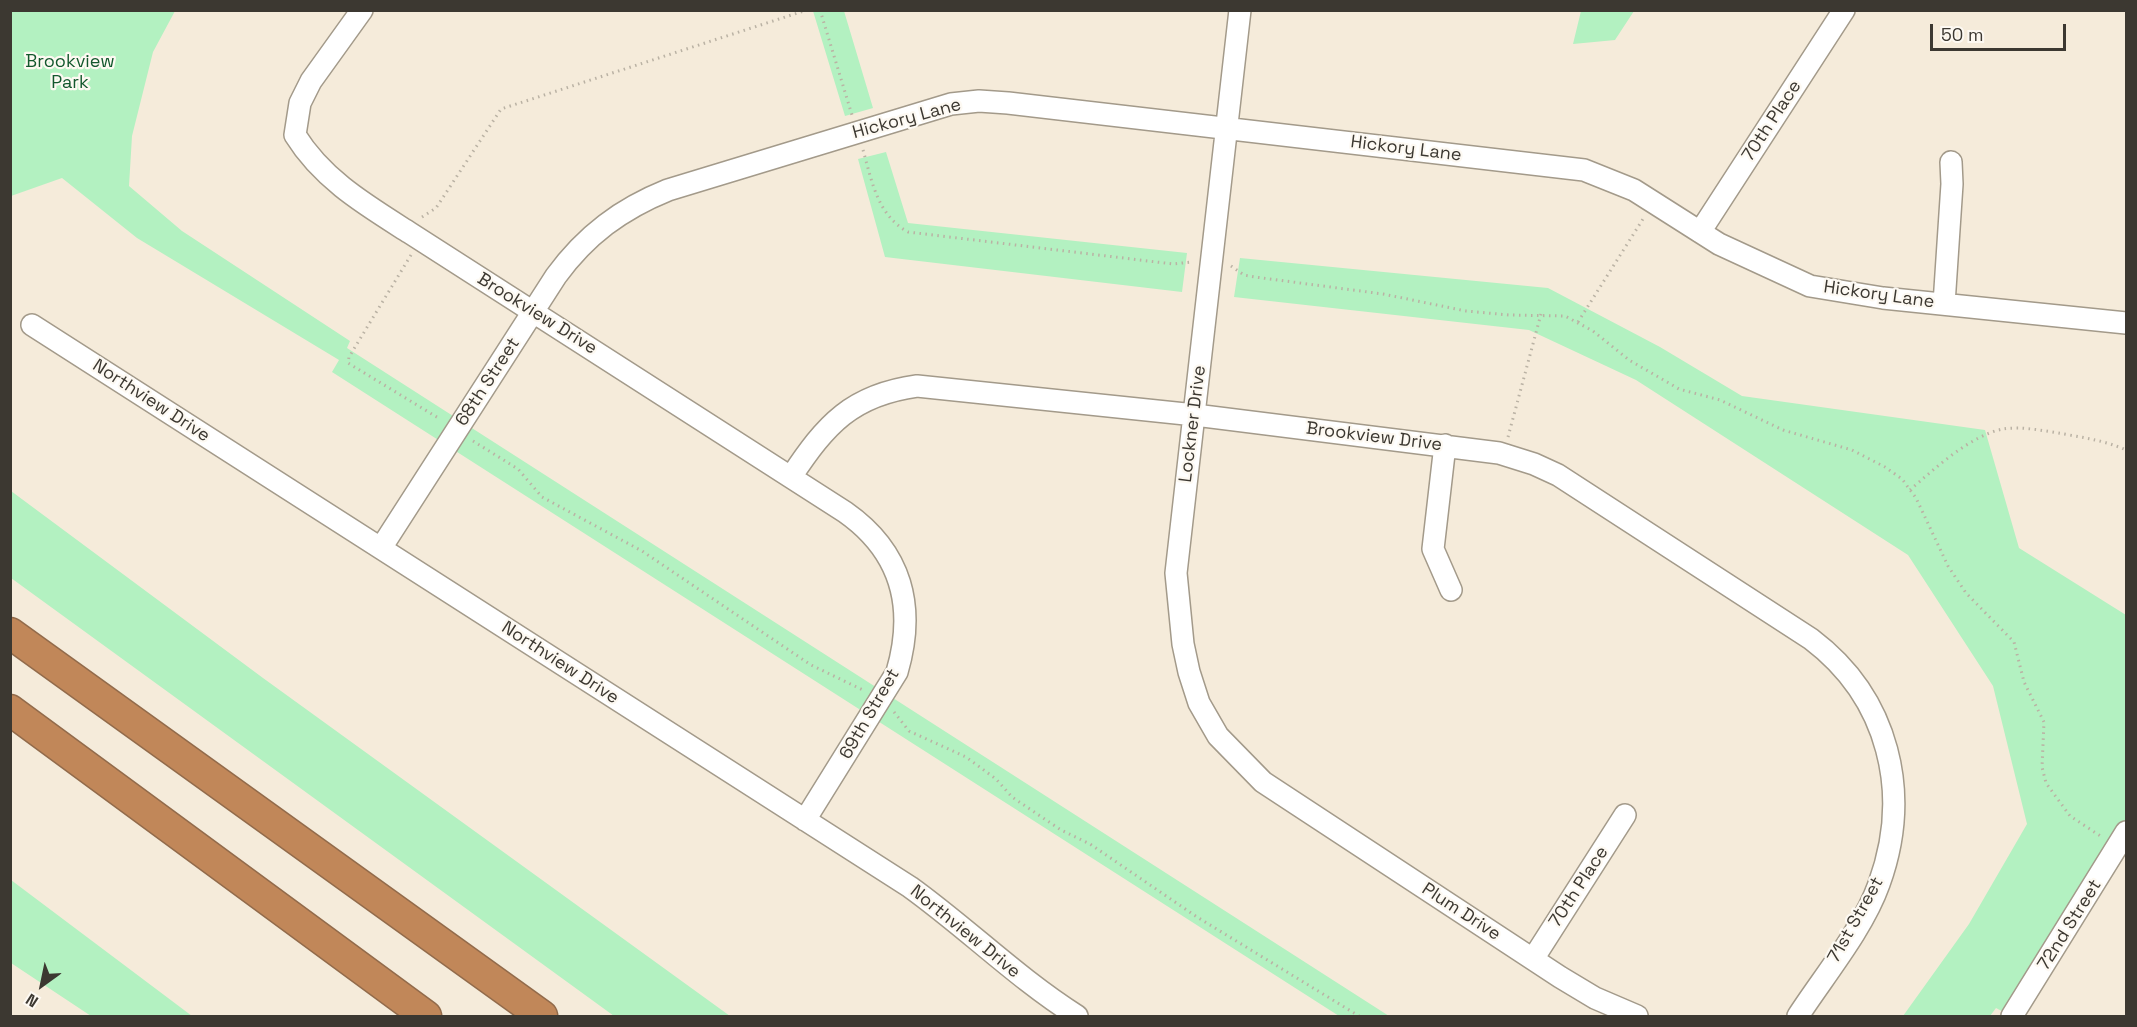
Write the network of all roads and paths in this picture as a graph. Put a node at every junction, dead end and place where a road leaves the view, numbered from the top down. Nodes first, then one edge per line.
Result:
1 (362, 10) edge
2 (807, 10) edge
3 (820, 10) edge
4 (1240, 10) edge
5 (1844, 10) edge
6 (1227, 128) junction
7 (857, 131) junction
8 (1951, 162) dead end
9 (668, 190) joint
10 (1654, 202) junction
11 (1700, 232) junction
12 (414, 236) junction
13 (1212, 260) junction
14 (1944, 304) junction
15 (533, 311) junction
16 (1541, 314) junction
17 (1578, 323) junction
18 (2127, 323) edge
19 (32, 325) dead end
20 (1195, 415) junction
21 (457, 429) junction
22 (1444, 445) junction
23 (2127, 450) edge
24 (1504, 454) junction
25 (791, 477) junction
26 (1910, 490) junction
27 (845, 512) joint
28 (381, 548) junction
29 (1451, 590) dead end
30 (10, 633) edge
31 (881, 700) junction
32 (10, 710) edge
33 (1885, 744) joint
34 (1289, 800) joint
35 (1624, 815) dead end
36 (805, 820) junction
37 (2127, 832) edge
38 (2103, 838) dead end
39 (1533, 959) junction
40 (426, 1017) edge
41 (542, 1017) edge
42 (1077, 1017) edge
43 (1359, 1017) edge
44 (1637, 1017) edge
45 (1798, 1017) edge
46 (2012, 1017) edge

1 - 12 street, Brookview Drive
2 - 12 path
3 - 7 path
4 - 6 street, Lockner Drive
5 - 11 street, 70th Place
6 - 7 street, Hickory Lane
6 - 10 street, Hickory Lane
6 - 13 street, Lockner Drive
7 - 9 street, Hickory Lane
7 - 13 path
8 - 14 street
9 - 15 street, 68th Street
10 - 11 street, Hickory Lane
10 - 17 path
11 - 14 street, Hickory Lane
12 - 15 street, Brookview Drive
12 - 21 path
13 - 16 path
13 - 20 street, Lockner Drive
14 - 18 street, Hickory Lane
15 - 21 street, 68th Street
15 - 25 street, Brookview Drive
16 - 17 path
16 - 24 path
17 - 26 path
19 - 28 street, Northview Drive
20 - 22 street, Brookview Drive
20 - 25 street, Brookview Drive
20 - 34 street, Lockner Drive
21 - 28 street, 68th Street
21 - 31 path
22 - 24 street, Brookview Drive
22 - 29 street
23 - 26 path
24 - 33 street, Brookview Drive
25 - 27 street, Brookview Drive
26 - 38 path
27 - 31 street, 69th Street
28 - 36 street, Northview Drive
30 - 41 highway
31 - 36 street, 69th Street
31 - 43 path
32 - 40 highway
33 - 45 street, 71st Street
34 - 39 street, Plum Drive
35 - 39 street, 70th Place
36 - 42 street, Northview Drive
37 - 46 street, 72nd Street
39 - 44 street, Plum Drive

